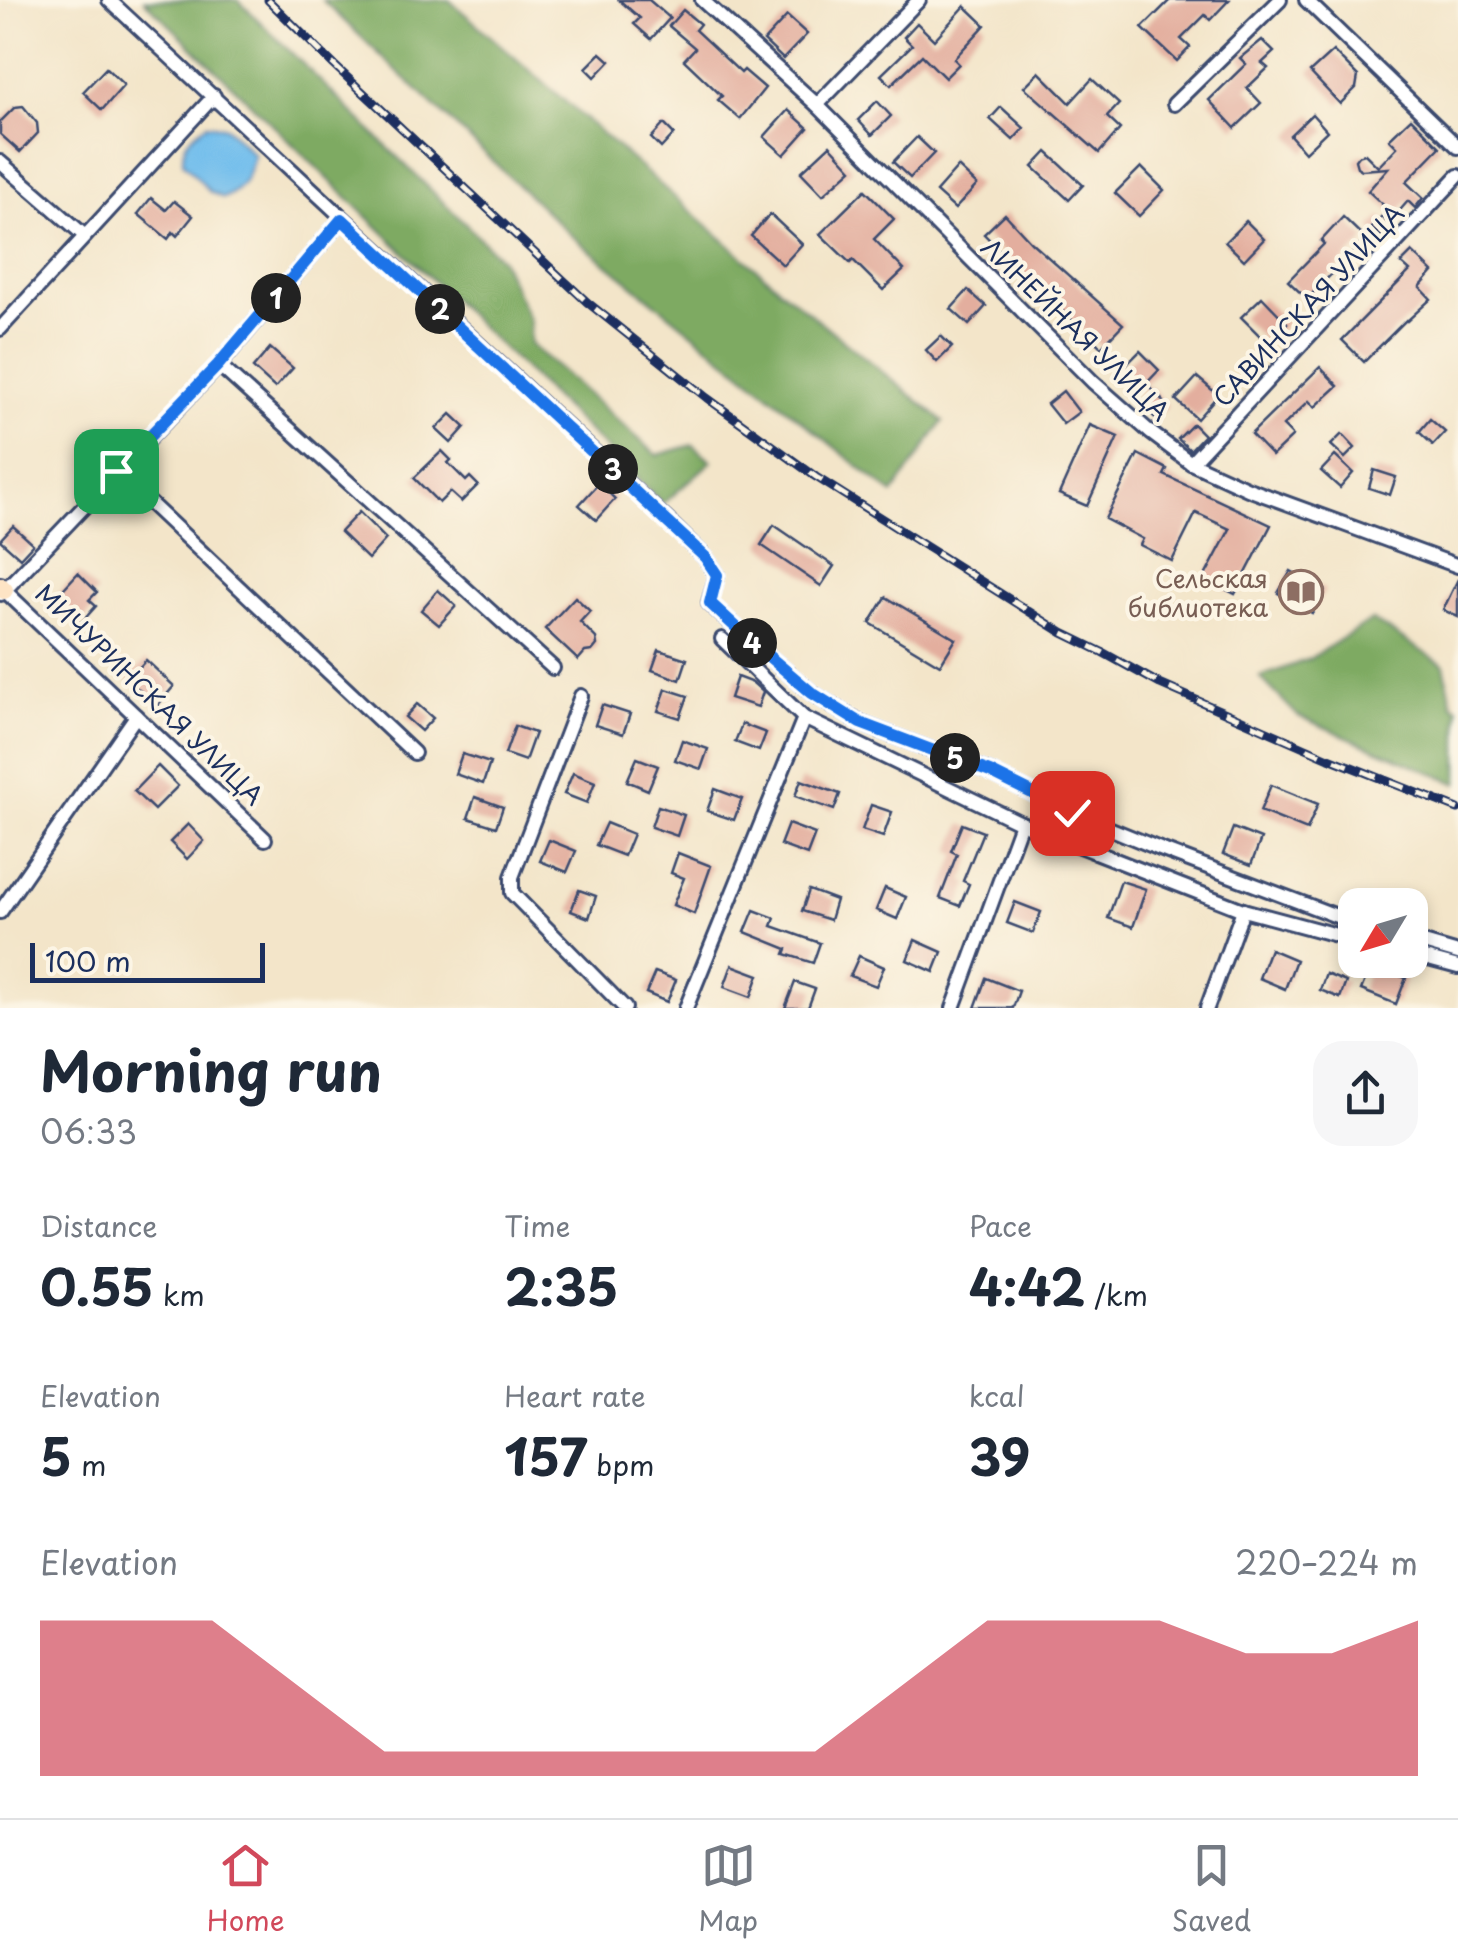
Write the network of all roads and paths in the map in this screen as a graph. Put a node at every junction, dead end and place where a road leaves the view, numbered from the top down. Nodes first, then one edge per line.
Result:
1 (110, 0) edge
2 (702, 0) edge
3 (919, 0) edge
4 (1280, 0) edge
5 (1306, 0) edge
6 (214, 96) junction
7 (1174, 104) dead end
8 (817, 105) junction
9 (1458, 147) edge
10 (0, 162) edge
11 (1458, 176) edge
12 (342, 219) junction
13 (85, 236) junction
14 (0, 329) edge
15 (218, 365) junction
16 (1192, 463) junction
17 (116, 471) junction
18 (1458, 566) edge
19 (1, 590) edge
20 (722, 639) dead end
21 (553, 668) dead end
22 (581, 696) dead end
23 (136, 716) junction
24 (804, 718) junction
25 (414, 753) dead end
26 (1022, 823) junction
27 (265, 839) dead end
28 (1243, 910) junction
29 (0, 912) edge
30 (1338, 917) edge
31 (1338, 935) edge
32 (1428, 945) edge
33 (1458, 953) edge
34 (1428, 959) edge
35 (1458, 967) edge
36 (625, 1008) edge
37 (686, 1008) edge
38 (954, 1008) edge
39 (1207, 1008) edge

1 - 6 street
2 - 8 street, ЛИНЕЙНАЯ УЛИЦА
3 - 8 street
4 - 7 street
5 - 9 street
6 - 12 street
6 - 13 street
8 - 16 street, ЛИНЕЙНАЯ УЛИЦА
10 - 13 street
11 - 16 street, САВИНСКАЯ УЛИЦА
12 - 15 street
12 - 30 street
13 - 14 street
15 - 17 street
15 - 21 street
16 - 18 street, ЛИНЕЙНАЯ УЛИЦА
17 - 19 street
17 - 25 street
19 - 23 street, МИЧУРИНСКАЯ УЛИЦА
20 - 24 street
22 - 36 street
23 - 27 street, МИЧУРИНСКАЯ УЛИЦА
23 - 29 street
24 - 26 street
24 - 37 street
26 - 28 street
26 - 38 street
28 - 31 street
28 - 39 street
32 - 33 street
34 - 35 street

